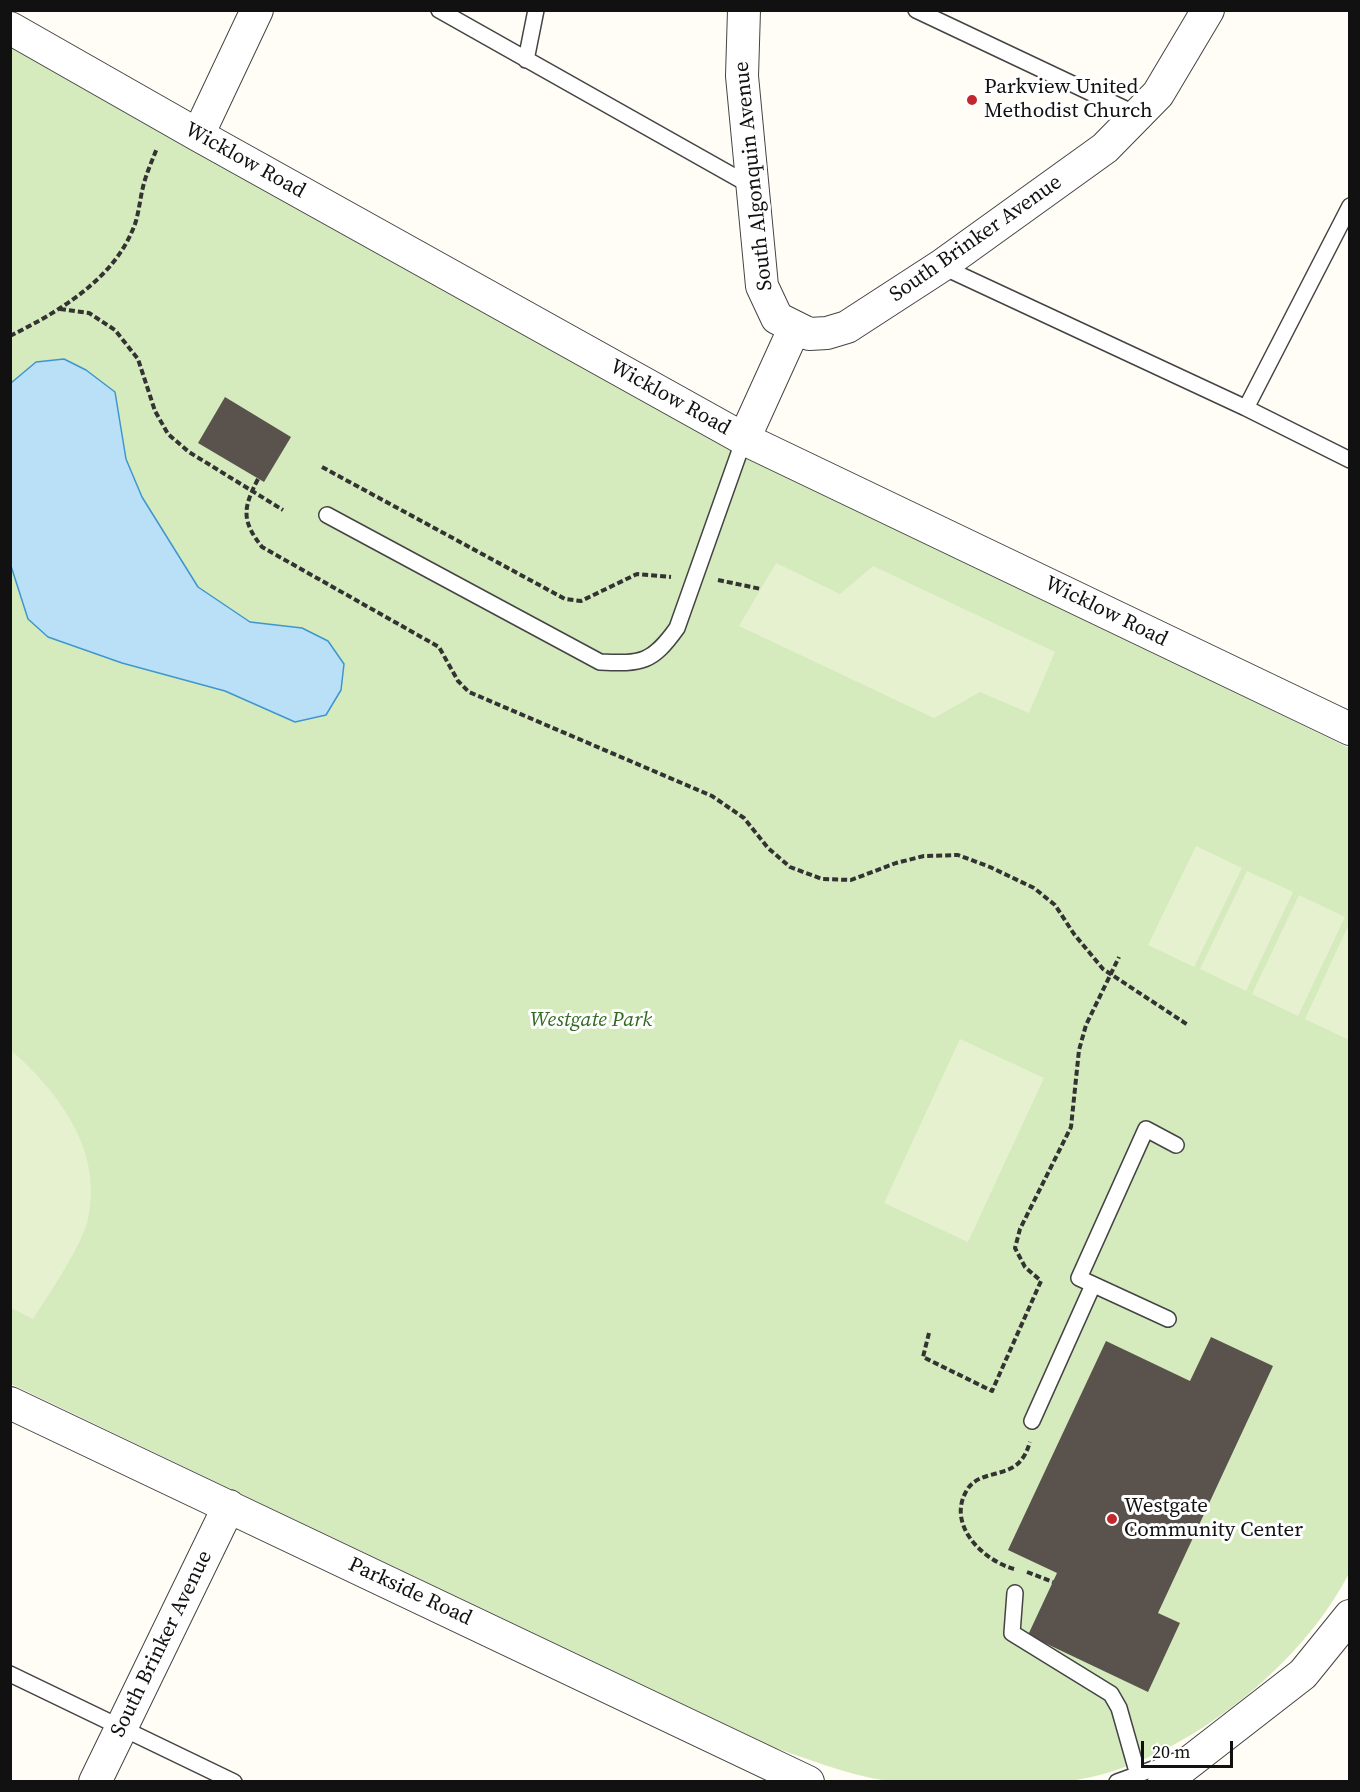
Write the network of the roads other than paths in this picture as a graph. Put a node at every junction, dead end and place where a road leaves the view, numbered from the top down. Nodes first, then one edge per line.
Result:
1 (258, 10) edge
2 (439, 10) edge
3 (536, 10) edge
4 (744, 10) edge
5 (916, 10) edge
6 (1208, 10) edge
7 (941, 16) edge
8 (10, 28) edge
9 (526, 60) junction
10 (1138, 116) junction
11 (198, 135) junction
12 (754, 187) junction
13 (1350, 206) edge
14 (941, 266) junction
15 (794, 329) junction
16 (1245, 408) junction
17 (744, 439) junction
18 (1350, 460) edge
19 (327, 515) dead end
20 (1350, 729) edge
21 (1176, 1145) dead end
22 (1093, 1285) junction
23 (1168, 1319) dead end
24 (10, 1403) edge
25 (1032, 1421) road end
26 (229, 1506) junction
27 (1015, 1593) dead end
28 (1350, 1616) edge
29 (10, 1674) edge
30 (121, 1728) junction
31 (1208, 1749) junction
32 (805, 1777) edge
33 (1151, 1778) edge
34 (95, 1782) edge
35 (234, 1782) edge
36 (1117, 1782) edge
37 (1186, 1782) edge

1 - 11 street
2 - 9 lane
3 - 9 lane
4 - 12 street, South Algonquin Avenue
5 - 7 lane
6 - 10 street, South Brinker Avenue
7 - 10 lane
8 - 11 street, Wicklow Road
9 - 12 lane
10 - 14 street, South Brinker Avenue
11 - 17 street, Wicklow Road
12 - 15 street, South Algonquin Avenue
13 - 16 lane
14 - 15 street, South Brinker Avenue
14 - 16 lane
15 - 17 street
16 - 18 lane
17 - 19 lane
17 - 20 street, Wicklow Road
21 - 22 lane
22 - 23 lane
22 - 25 lane
24 - 26 street, Parkside Road
26 - 30 street, South Brinker Avenue
26 - 32 street, Parkside Road
27 - 33 lane
28 - 31 street
29 - 30 lane
30 - 34 street, South Brinker Avenue
30 - 35 lane
31 - 33 street
31 - 37 lane
33 - 36 lane

